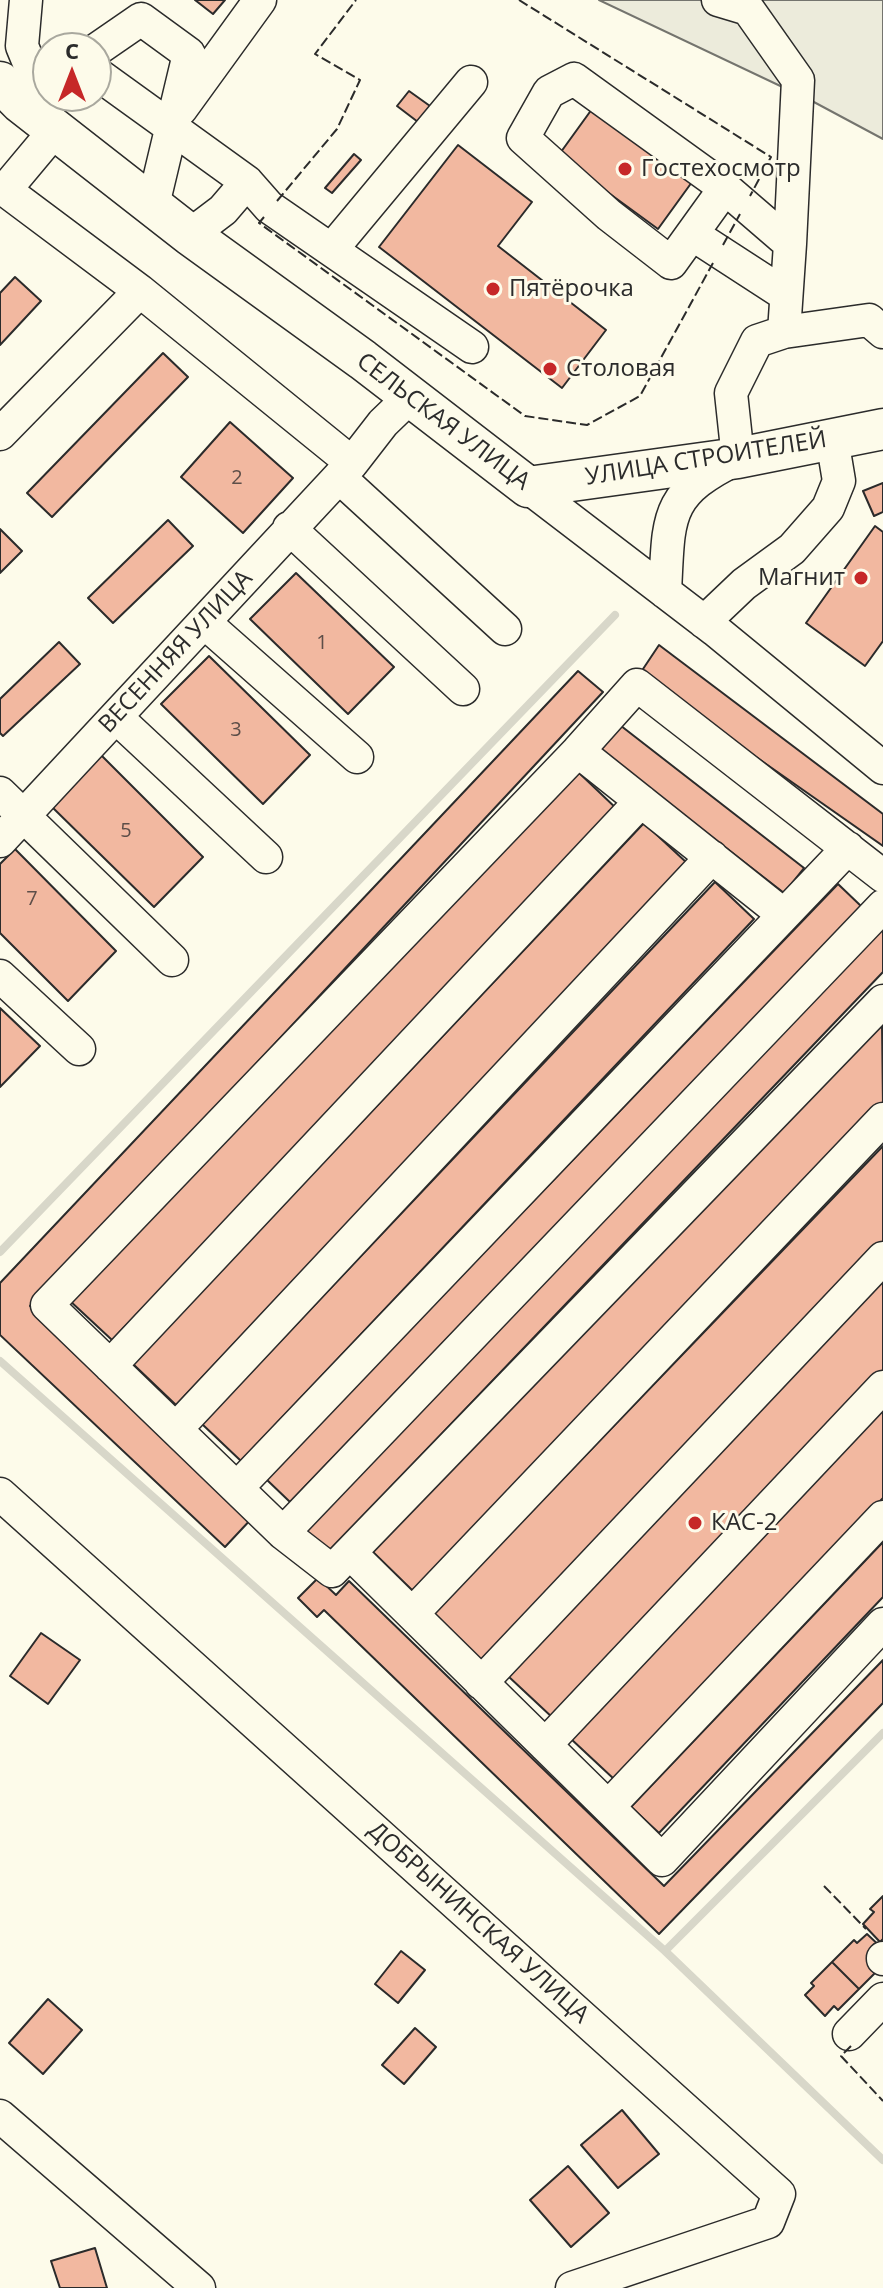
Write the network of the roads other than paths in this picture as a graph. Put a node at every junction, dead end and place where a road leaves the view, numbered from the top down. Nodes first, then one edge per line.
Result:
1 (26, 0) edge
2 (260, 0) edge
3 (718, 0) edge
4 (147, 10) edge
5 (112, 37) edge
6 (471, 82) dead end
7 (112, 84) edge
8 (27, 90) edge
9 (172, 124) junction
10 (56, 129) junction
11 (247, 182) junction
12 (725, 188) junction
13 (2, 190) edge
14 (153, 205) junction
15 (692, 234) junction
16 (190, 235) junction
17 (790, 244) junction
18 (332, 249) junction
19 (140, 291) junction
20 (786, 295) junction
21 (784, 332) junction
22 (883, 332) edge
23 (472, 347) dead end
24 (410, 397) junction
25 (883, 429) edge
26 (0, 434) edge
27 (832, 439) junction
28 (738, 458) junction
29 (345, 470) junction
30 (528, 487) junction
31 (289, 528) junction
32 (665, 592) junction
33 (204, 622) junction
34 (704, 622) junction
35 (505, 629) dead end
36 (463, 689) dead end
37 (116, 717) junction
38 (578, 751) junction
39 (357, 757) dead end
40 (883, 768) edge
41 (0, 793) edge
42 (641, 801) junction
43 (23, 816) junction
44 (0, 841) edge
45 (848, 848) junction
46 (266, 857) dead end
47 (712, 857) junction
48 (883, 876) edge
49 (883, 906) edge
50 (784, 915) junction
51 (172, 960) dead end
52 (0, 976) edge
53 (882, 1004) edge
54 (79, 1049) dead end
55 (883, 1119) edge
56 (883, 1258) edge
57 (110, 1366) junction
58 (883, 1387) edge
59 (176, 1429) junction
60 (237, 1488) junction
61 (0, 1494) edge
62 (883, 1517) edge
63 (283, 1533) junction
64 (350, 1553) junction
65 (412, 1614) junction
66 (883, 1624) edge
67 (481, 1683) junction
68 (545, 1745) junction
69 (608, 1807) junction
70 (883, 1999) edge
71 (844, 2025) dead end
72 (0, 2116) edge
73 (199, 2288) edge
74 (572, 2288) edge

1 - 8 street
2 - 9 street
3 - 17 street
4 - 5 street
4 - 9 street
6 - 18 street
7 - 9 street
8 - 10 main road, СЕЛЬСКАЯ УЛИЦА
9 - 11 street
9 - 14 street
10 - 13 street
10 - 14 main road, СЕЛЬСКАЯ УЛИЦА
11 - 16 street
11 - 18 street
12 - 15 street
12 - 15 street
12 - 17 street
13 - 19 street
14 - 16 main road, СЕЛЬСКАЯ УЛИЦА
15 - 20 street
16 - 24 main road, СЕЛЬСКАЯ УЛИЦА
17 - 20 street
18 - 23 street
19 - 26 street
19 - 29 street
20 - 21 street
21 - 22 street
21 - 28 street
24 - 29 street, ВЕСЕННЯЯ УЛИЦА
24 - 30 main road, СЕЛЬСКАЯ УЛИЦА
25 - 27 main road, УЛИЦА СТРОИТЕЛЕЙ
27 - 28 main road, УЛИЦА СТРОИТЕЛЕЙ
27 - 34 street
28 - 30 main road, УЛИЦА СТРОИТЕЛЕЙ
28 - 32 street
29 - 31 street, ВЕСЕННЯЯ УЛИЦА
29 - 35 street
30 - 32 street, СЕЛЬСКАЯ УЛИЦА
31 - 33 street, ВЕСЕННЯЯ УЛИЦА
31 - 36 street
32 - 34 street, СЕЛЬСКАЯ УЛИЦА
33 - 37 street, ВЕСЕННЯЯ УЛИЦА
33 - 39 street
34 - 40 street, СЕЛЬСКАЯ УЛИЦА
37 - 43 street, ВЕСЕННЯЯ УЛИЦА
37 - 46 street
38 - 42 street
38 - 45 street
38 - 57 street
41 - 43 street
42 - 47 street
42 - 57 street
43 - 44 street, ВЕСЕННЯЯ УЛИЦА
43 - 51 street
45 - 48 street
45 - 50 street
47 - 50 street
47 - 59 street
49 - 63 street
50 - 60 street
52 - 54 street
53 - 64 street
55 - 65 street
56 - 67 street
57 - 59 street
58 - 68 street
59 - 60 street
60 - 63 street
61 - 74 street, ДОБРЫНИНСКАЯ УЛИЦА
62 - 69 street
63 - 64 street
64 - 65 street
65 - 67 street
66 - 69 street
67 - 68 street
68 - 69 street
70 - 71 street
72 - 73 street

